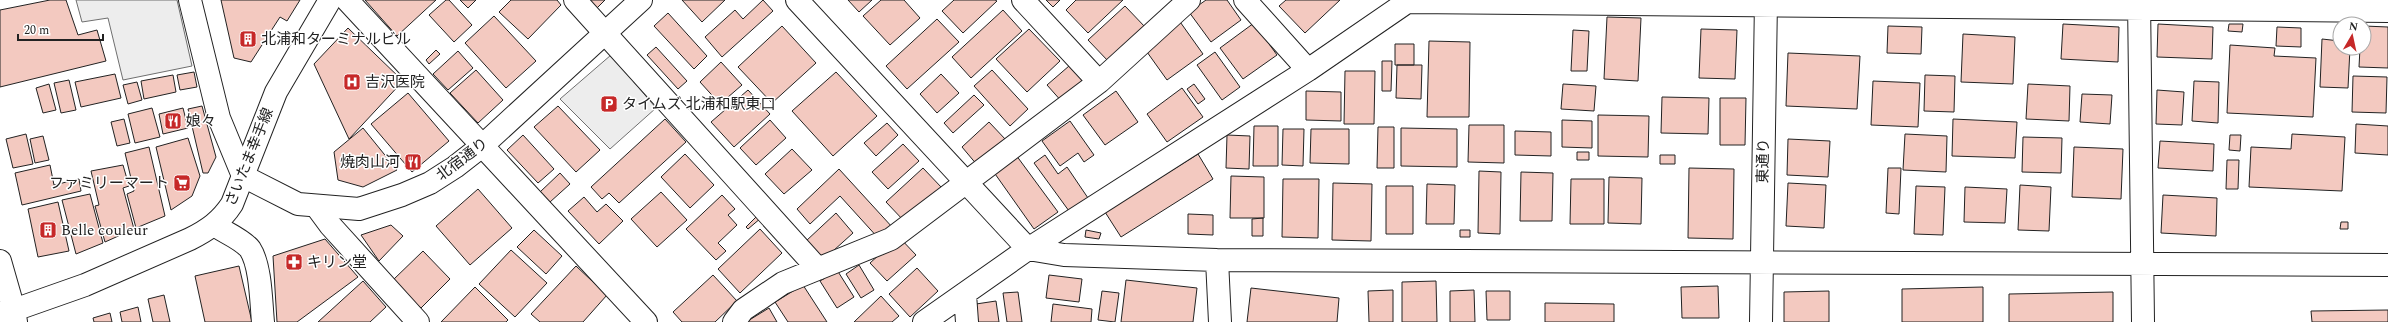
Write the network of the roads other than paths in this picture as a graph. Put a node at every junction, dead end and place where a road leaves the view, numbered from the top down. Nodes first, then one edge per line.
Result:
1 (190, 0) edge
2 (330, 0) edge
3 (347, 0) edge
4 (575, 0) edge
5 (641, 0) edge
6 (797, 0) edge
7 (1023, 0) edge
8 (1189, 0) edge
9 (1245, 0) edge
10 (1409, 1) edge
11 (1766, 3) edge
12 (2139, 5) edge
13 (2388, 11) edge
14 (605, 34) junction
15 (1308, 70) junction
16 (1099, 82) junction
17 (482, 146) junction
18 (243, 176) junction
19 (966, 182) junction
20 (316, 206) junction
21 (214, 225) junction
22 (1028, 249) junction
23 (1217, 260) junction
24 (0, 261) edge
25 (1761, 261) junction
26 (2144, 264) junction
27 (2388, 265) edge
28 (818, 269) junction
29 (965, 294) junction
30 (10, 315) edge
31 (263, 322) edge
32 (418, 322) edge
33 (646, 322) edge
34 (734, 322) edge
35 (924, 322) edge
36 (967, 322) edge
37 (1220, 322) edge
38 (1761, 322) edge
39 (2143, 322) edge

1 - 18 street
2 - 18 street, さいたま幸手線
3 - 17 street
4 - 14 street
5 - 14 street, 北宿通り
6 - 19 street
7 - 16 street
8 - 16 street
9 - 15 street
10 - 11 street
10 - 15 street
11 - 12 street
11 - 25 street, 東通り
12 - 13 street
12 - 26 street
14 - 17 street, 北宿通り
14 - 28 street
15 - 22 street
16 - 19 street
17 - 20 street, 北宿通り
17 - 33 street
18 - 20 street, 北宿通り
18 - 21 street, さいたま幸手線
19 - 22 street
19 - 28 street
20 - 32 street
21 - 30 street, さいたま幸手線
21 - 31 street
22 - 23 street
22 - 29 street
23 - 25 street
23 - 37 street
24 - 30 street
25 - 26 street
25 - 38 street, 東通り
26 - 27 street
26 - 39 street
28 - 34 street
29 - 35 street
29 - 36 street

